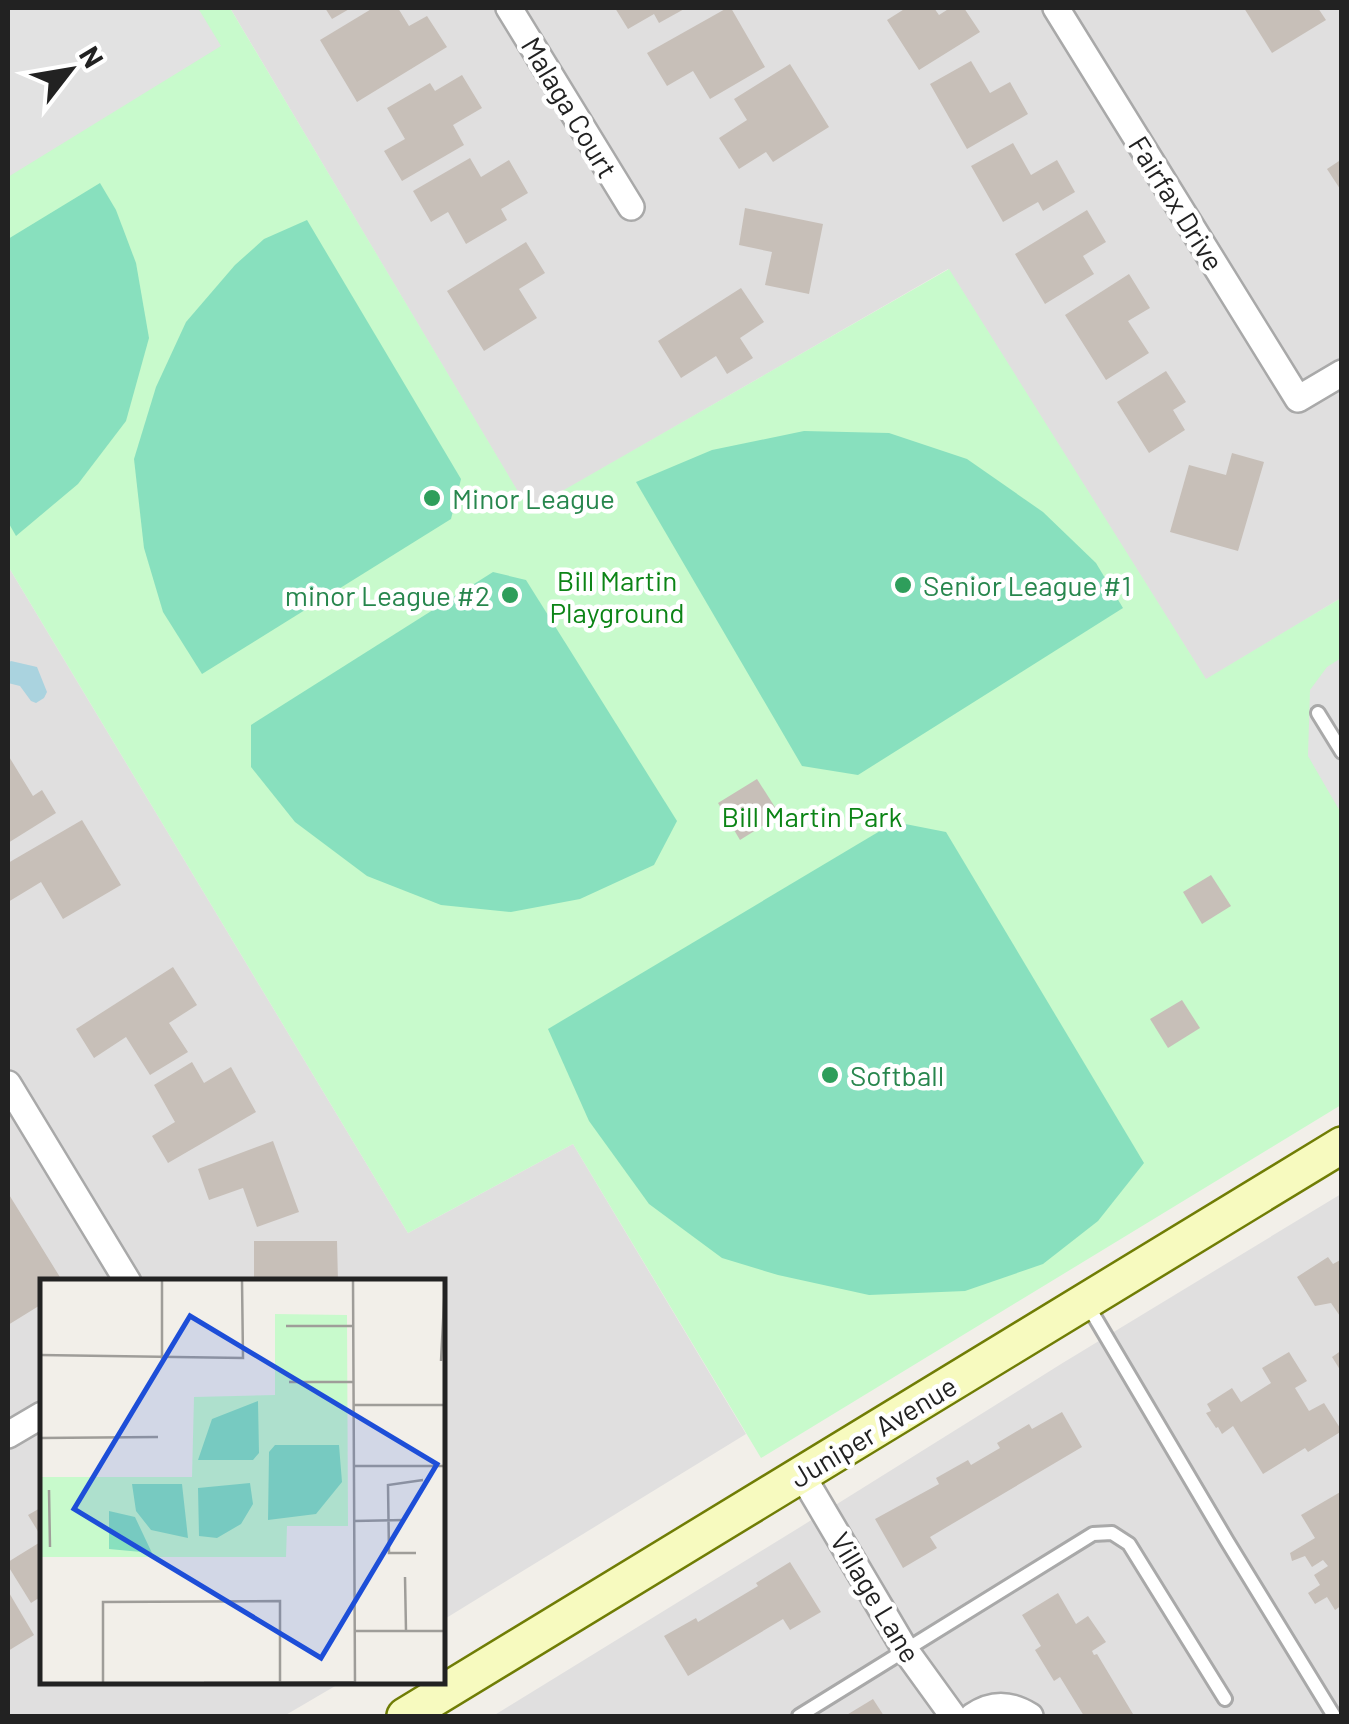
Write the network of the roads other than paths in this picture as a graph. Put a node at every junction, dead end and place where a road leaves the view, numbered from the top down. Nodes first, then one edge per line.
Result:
1 (509, 8) edge
2 (1056, 8) edge
3 (630, 207) dead end
4 (1342, 372) edge
5 (1318, 713) dead end
6 (1342, 752) edge
7 (8, 1084) edge
8 (1342, 1145) edge
9 (126, 1279) edge
10 (1085, 1302) junction
11 (40, 1416) edge
12 (8, 1435) edge
13 (802, 1475) junction
14 (906, 1652) junction
15 (1225, 1699) dead end
16 (405, 1716) edge
17 (799, 1716) edge
18 (954, 1716) edge
19 (973, 1716) edge
20 (1030, 1716) edge
21 (1334, 1716) edge

1 - 3 street, Malaga Court
2 - 4 street, Fairfax Drive
5 - 6 lane
7 - 9 street
8 - 10 street, Juniper Avenue
10 - 13 street, Juniper Avenue
10 - 21 lane
11 - 12 street
13 - 14 street, Village Lane
13 - 16 street, Juniper Avenue
14 - 15 lane
14 - 17 lane
14 - 18 street, Village Lane
19 - 20 street

